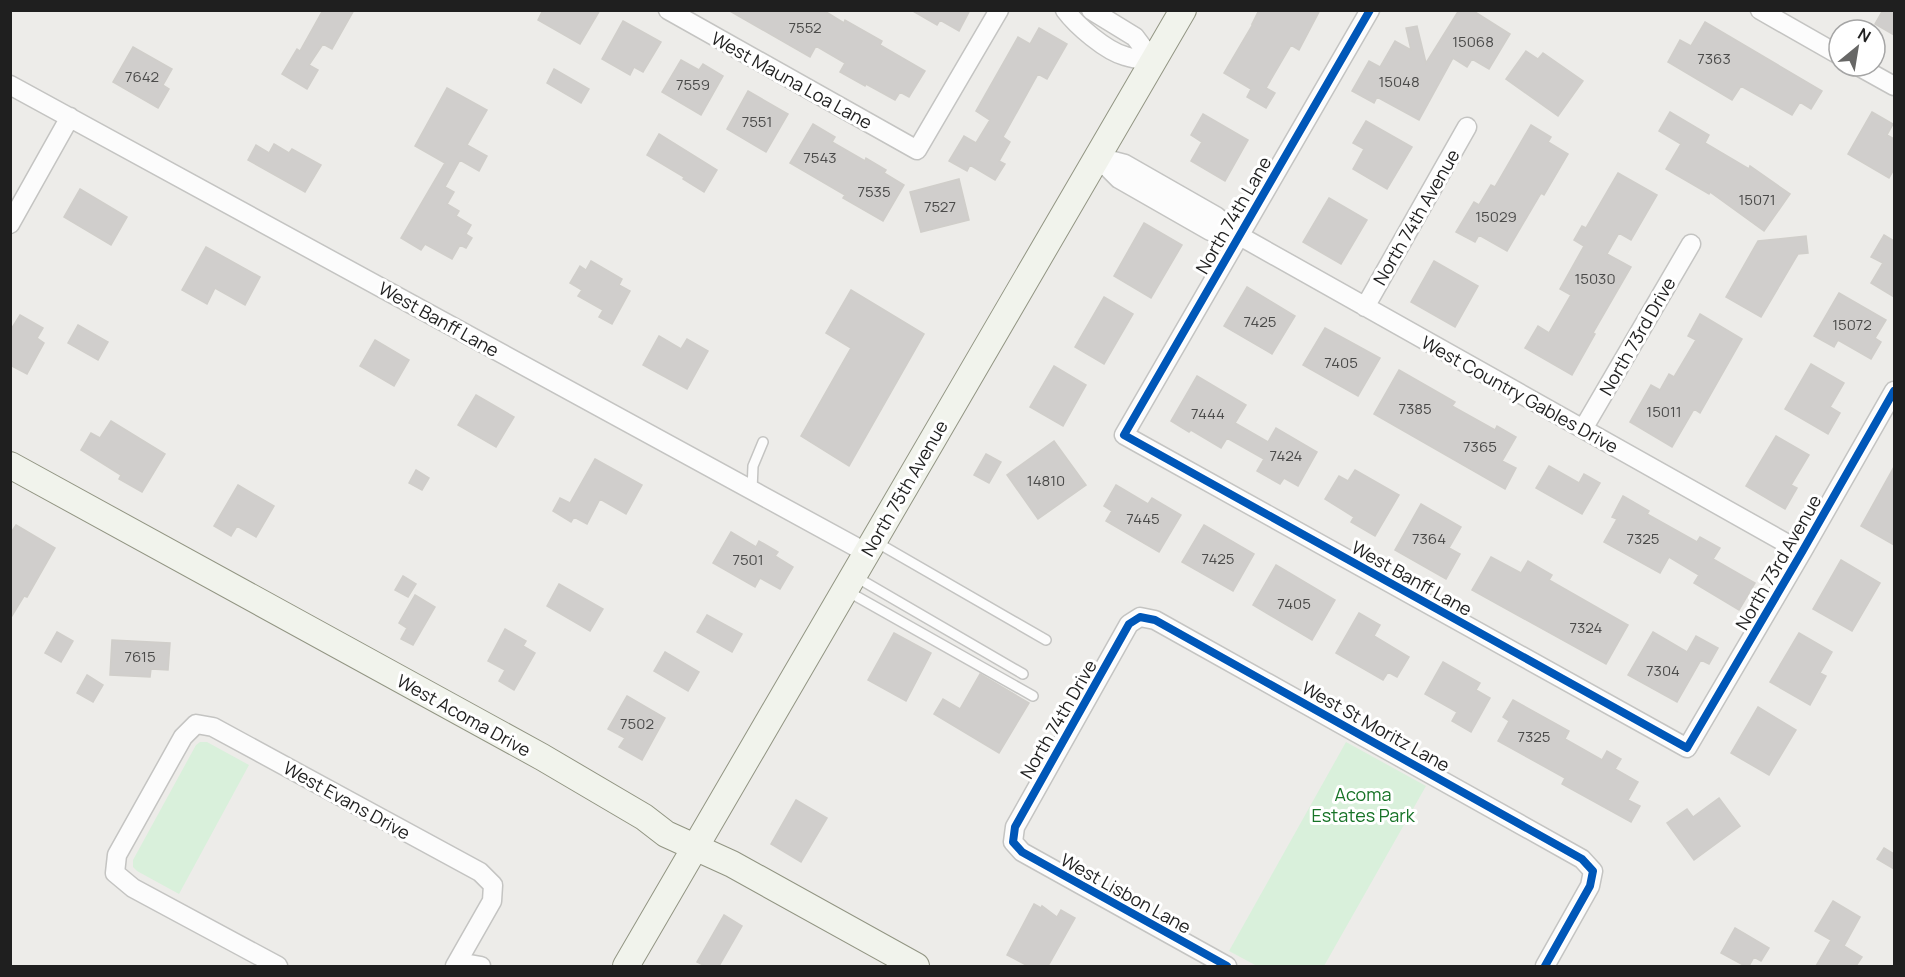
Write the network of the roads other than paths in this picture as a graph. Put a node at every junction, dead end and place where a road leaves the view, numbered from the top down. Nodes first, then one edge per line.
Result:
1 (668, 10) edge
2 (999, 10) edge
3 (1065, 10) edge
4 (1091, 10) edge
5 (1183, 10) edge
6 (1370, 10) edge
7 (1760, 10) edge
8 (1827, 48) edge
9 (1153, 61) junction
10 (1880, 78) edge
11 (10, 85) edge
12 (1894, 86) edge
13 (70, 117) junction
14 (1467, 127) dead end
15 (1098, 157) junction
16 (10, 224) edge
17 (1238, 236) junction
18 (1691, 244) dead end
19 (1365, 307) junction
20 (1894, 391) edge
21 (1583, 429) junction
22 (1124, 435) joint
23 (763, 442) dead end
24 (10, 465) edge
25 (752, 490) junction
26 (871, 547) junction
27 (1802, 552) junction
28 (849, 583) junction
29 (1140, 616) joint
30 (1046, 640) dead end
31 (1023, 674) dead end
32 (1033, 696) dead end
33 (1686, 748) joint
34 (1013, 842) joint
35 (695, 848) junction
36 (458, 965) edge
37 (278, 966) edge
38 (481, 966) edge
39 (626, 966) edge
40 (916, 966) edge
41 (1227, 966) edge
42 (1545, 966) edge

1 - 2 street, West Mauna Loa Lane
3 - 9 street
4 - 9 street
5 - 9 main road, North 75th Avenue
6 - 17 street, North 74th Lane
7 - 8 street
9 - 15 main road, North 75th Avenue
10 - 12 street
11 - 13 street, West Banff Lane
13 - 16 street
13 - 25 street, West Banff Lane
14 - 19 street, North 74th Avenue
15 - 17 street, West Country Gables Drive
15 - 26 main road, North 75th Avenue
17 - 19 street, West Country Gables Drive
17 - 22 street, North 74th Lane
18 - 21 street, North 73rd Drive
19 - 21 street, West Country Gables Drive
20 - 27 street, North 73rd Avenue
21 - 27 street, West Country Gables Drive
22 - 33 street, West Banff Lane
23 - 25 lane
24 - 35 main road, West Acoma Drive
25 - 26 street, West Banff Lane
26 - 28 main road, North 75th Avenue
26 - 30 lane
27 - 33 street, North 73rd Avenue
28 - 31 lane
28 - 32 lane
28 - 35 main road, North 75th Avenue
29 - 34 street, North 74th Drive
29 - 42 street, West St Moritz Lane
34 - 41 street, West Lisbon Lane
35 - 39 main road, North 75th Avenue
35 - 40 main road, West Acoma Drive
36 - 37 street, West Evans Drive
36 - 38 street

